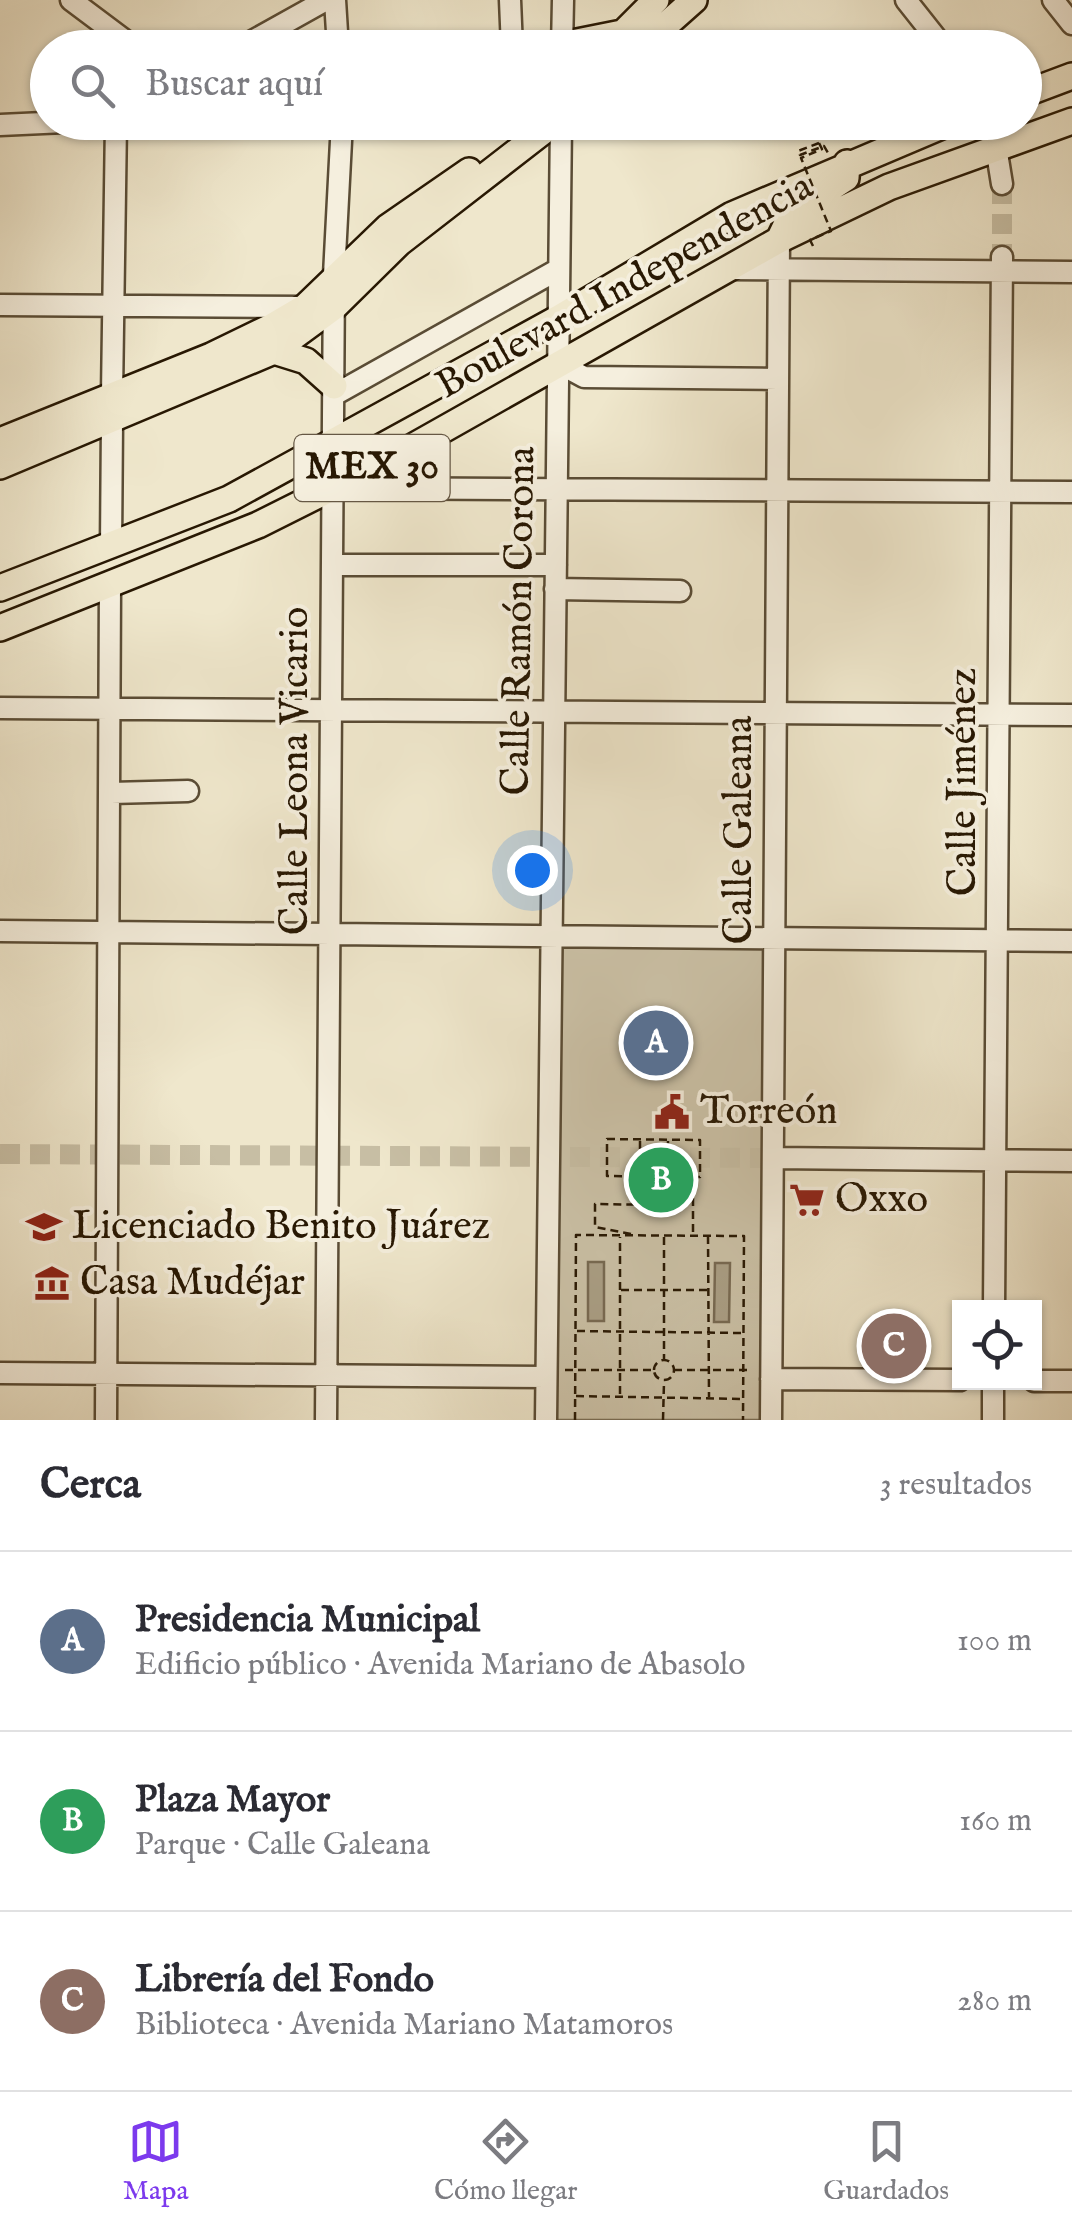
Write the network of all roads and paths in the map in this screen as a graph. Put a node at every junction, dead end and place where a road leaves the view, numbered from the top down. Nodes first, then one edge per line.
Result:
1 (71, 0) edge
2 (326, 0) edge
3 (335, 0) edge
4 (510, 0) edge
5 (563, 0) edge
6 (656, 0) edge
7 (694, 0) edge
8 (906, 0) edge
9 (1052, 0) edge
10 (1072, 24) edge
11 (110, 30) edge
12 (272, 30) edge
13 (337, 30) edge
14 (511, 30) edge
15 (562, 30) edge
16 (633, 30) edge
17 (644, 30) edge
18 (930, 30) edge
19 (1072, 76) edge
20 (1042, 87) edge
21 (1072, 121) edge
22 (30, 124) edge
23 (0, 125) edge
24 (1042, 132) edge
25 (116, 140) edge
26 (341, 140) edge
27 (507, 140) edge
28 (534, 140) edge
29 (558, 140) edge
30 (906, 140) edge
31 (996, 140) edge
32 (1020, 140) edge
33 (998, 148) junction
34 (841, 166) junction
35 (1002, 184) tunnel mouth
36 (778, 240) junction
37 (813, 246) dead end
38 (1002, 264) junction
39 (559, 269) junction
40 (724, 269) junction
41 (778, 269) junction
42 (1072, 272) edge
43 (334, 276) junction
44 (0, 305) edge
45 (114, 306) junction
46 (305, 307) junction
47 (334, 307) junction
48 (558, 318) junction
49 (274, 350) junction
50 (558, 363) junction
51 (778, 379) junction
52 (334, 391) junction
53 (112, 408) junction
54 (0, 441) edge
55 (333, 444) junction
56 (0, 466) edge
57 (333, 488) junction
58 (557, 489) junction
59 (777, 490) junction
60 (1001, 492) junction
61 (1072, 492) edge
62 (111, 547) junction
63 (332, 564) junction
64 (556, 565) junction
65 (110, 585) junction
66 (0, 588) edge
67 (556, 589) junction
68 (680, 590) dead end
69 (0, 628) edge
70 (0, 708) edge
71 (112, 708) junction
72 (331, 710) junction
73 (554, 711) junction
74 (776, 713) junction
75 (999, 715) junction
76 (1072, 715) edge
77 (188, 791) dead end
78 (111, 792) junction
79 (0, 931) edge
80 (108, 932) junction
81 (330, 934) junction
82 (551, 936) junction
83 (774, 939) junction
84 (997, 940) junction
85 (1072, 941) edge
86 (640, 1140) junction
87 (668, 1140) junction
88 (772, 1158) junction
89 (995, 1160) junction
90 (1072, 1161) edge
91 (642, 1176) junction
92 (668, 1177) junction
93 (678, 1177) junction
94 (620, 1236) junction
95 (637, 1236) junction
96 (664, 1236) junction
97 (693, 1236) junction
98 (708, 1236) junction
99 (620, 1290) junction
100 (664, 1290) junction
101 (708, 1290) junction
102 (994, 1300) edge
103 (575, 1331) junction
104 (620, 1332) junction
105 (664, 1332) junction
106 (708, 1332) junction
107 (743, 1332) junction
108 (664, 1360) junction
109 (575, 1370) junction
110 (620, 1370) junction
111 (654, 1370) junction
112 (674, 1370) junction
113 (709, 1370) junction
114 (743, 1370) junction
115 (0, 1373) edge
116 (105, 1374) junction
117 (546, 1374) junction
118 (771, 1374) junction
119 (327, 1376) junction
120 (664, 1380) junction
121 (952, 1380) edge
122 (1042, 1380) edge
123 (1072, 1381) edge
124 (994, 1390) edge
125 (575, 1396) junction
126 (620, 1397) junction
127 (664, 1398) junction
128 (709, 1398) junction
129 (743, 1399) junction
130 (106, 1420) edge
131 (326, 1420) edge
132 (546, 1420) edge
133 (575, 1420) edge
134 (663, 1420) edge
135 (742, 1420) edge
136 (771, 1420) edge
137 (993, 1420) edge

1 - 11 street
2 - 12 street
3 - 13 street
4 - 14 street
5 - 15 street
6 - 16 main road
7 - 17 main road
8 - 18 street
9 - 10 street
19 - 20 main road
21 - 24 main road, Boulevard Independencia / MEX 30
22 - 23 street
25 - 45 street
26 - 43 street, Calle Leona Vicario
27 - 43 main road
28 - 47 main road
29 - 39 street, Calle Ramón Corona
30 - 34 main road, Boulevard Independencia / MEX 30
31 - 33 street
32 - 33 main road, Boulevard Independencia / MEX 30
33 - 35 street
33 - 36 main road, Boulevard Independencia / MEX 30
34 - 36 main road
34 - 37 path, bridge
34 - 48 main road, Boulevard Independencia / MEX 30
36 - 40 main road, Boulevard Independencia / MEX 30
36 - 41 street, Calle Galeana
38 - 41 street
38 - 42 street
38 - 60 street, Calle Jiménez
39 - 48 street, Calle Ramón Corona
39 - 52 street
40 - 41 street
40 - 50 main road, Boulevard Independencia / MEX 30
41 - 51 street, Calle Galeana
43 - 46 main road
43 - 47 street, Calle Leona Vicario
44 - 45 street
45 - 46 street
45 - 53 street
46 - 47 street
46 - 53 main road
47 - 49 main road
47 - 52 street, Calle Leona Vicario
48 - 50 street, Calle Ramón Corona
48 - 55 main road, Boulevard Independencia / MEX 30
49 - 52 main road
49 - 53 main road
50 - 51 street
50 - 57 main road, Boulevard Independencia / MEX 30
50 - 58 street, Calle Ramón Corona
51 - 59 street, Calle Galeana
52 - 55 street, Calle Leona Vicario
53 - 54 main road
53 - 56 main road
53 - 62 street
55 - 57 street, Calle Leona Vicario
55 - 62 main road, Boulevard Independencia / MEX 30
57 - 58 street
57 - 63 street, Calle Leona Vicario
57 - 65 main road, Boulevard Independencia / MEX 30
58 - 59 street
58 - 64 street, Calle Ramón Corona
59 - 60 street
59 - 74 street, Calle Galeana
60 - 61 street
60 - 75 street, Calle Jiménez
62 - 66 main road, Boulevard Independencia / MEX 30
63 - 64 street
63 - 72 street, Calle Leona Vicario
64 - 67 street, Calle Ramón Corona
65 - 69 main road, Boulevard Independencia / MEX 30
65 - 71 street
67 - 68 street
67 - 73 street, Calle Ramón Corona
70 - 71 street
71 - 72 street
71 - 78 street
72 - 73 street
72 - 81 street, Calle Leona Vicario
73 - 74 street
73 - 82 street, Calle Ramón Corona
74 - 75 street
74 - 83 street, Calle Galeana
75 - 76 street
75 - 84 street, Calle Jiménez
77 - 78 street
78 - 80 street
79 - 80 street
80 - 81 street
80 - 116 street
81 - 82 street
81 - 119 street, Calle Leona Vicario
82 - 83 street
82 - 117 street, Calle Ramón Corona
83 - 84 street
83 - 88 street, Calle Galeana
84 - 85 street
84 - 89 street, Calle Jiménez
86 - 87 path
86 - 91 path
86 - 91 path
87 - 92 path
87 - 93 path
88 - 89 street
88 - 118 street, Calle Galeana
89 - 90 street
89 - 102 street, Calle Jiménez
91 - 92 path
91 - 95 path
92 - 93 path
93 - 97 path
94 - 95 path
94 - 99 path
94 - 103 path
95 - 96 path
96 - 97 path
96 - 100 path
97 - 98 path
98 - 101 path
98 - 107 path
99 - 100 path
99 - 104 path
100 - 101 path
100 - 105 path
101 - 106 path
103 - 104 path
103 - 109 path
104 - 105 path
104 - 110 path
105 - 106 path
105 - 108 path
106 - 107 path
106 - 113 path
107 - 114 path
108 - 111 path
108 - 112 path
109 - 110 path
109 - 117 path
109 - 125 path
110 - 111 path
110 - 126 path
111 - 120 path
112 - 113 path
112 - 120 path
113 - 114 path
113 - 128 path
114 - 118 path
114 - 129 path
115 - 116 street
116 - 119 street
116 - 130 street
117 - 119 street
117 - 132 street, Calle Ramón Corona
118 - 121 street
118 - 136 street, Calle Galeana
119 - 131 street, Calle Leona Vicario
120 - 127 path
122 - 123 street
124 - 137 street
125 - 126 path
125 - 133 path
126 - 127 path
127 - 128 path
127 - 134 path
128 - 129 path
129 - 135 path

